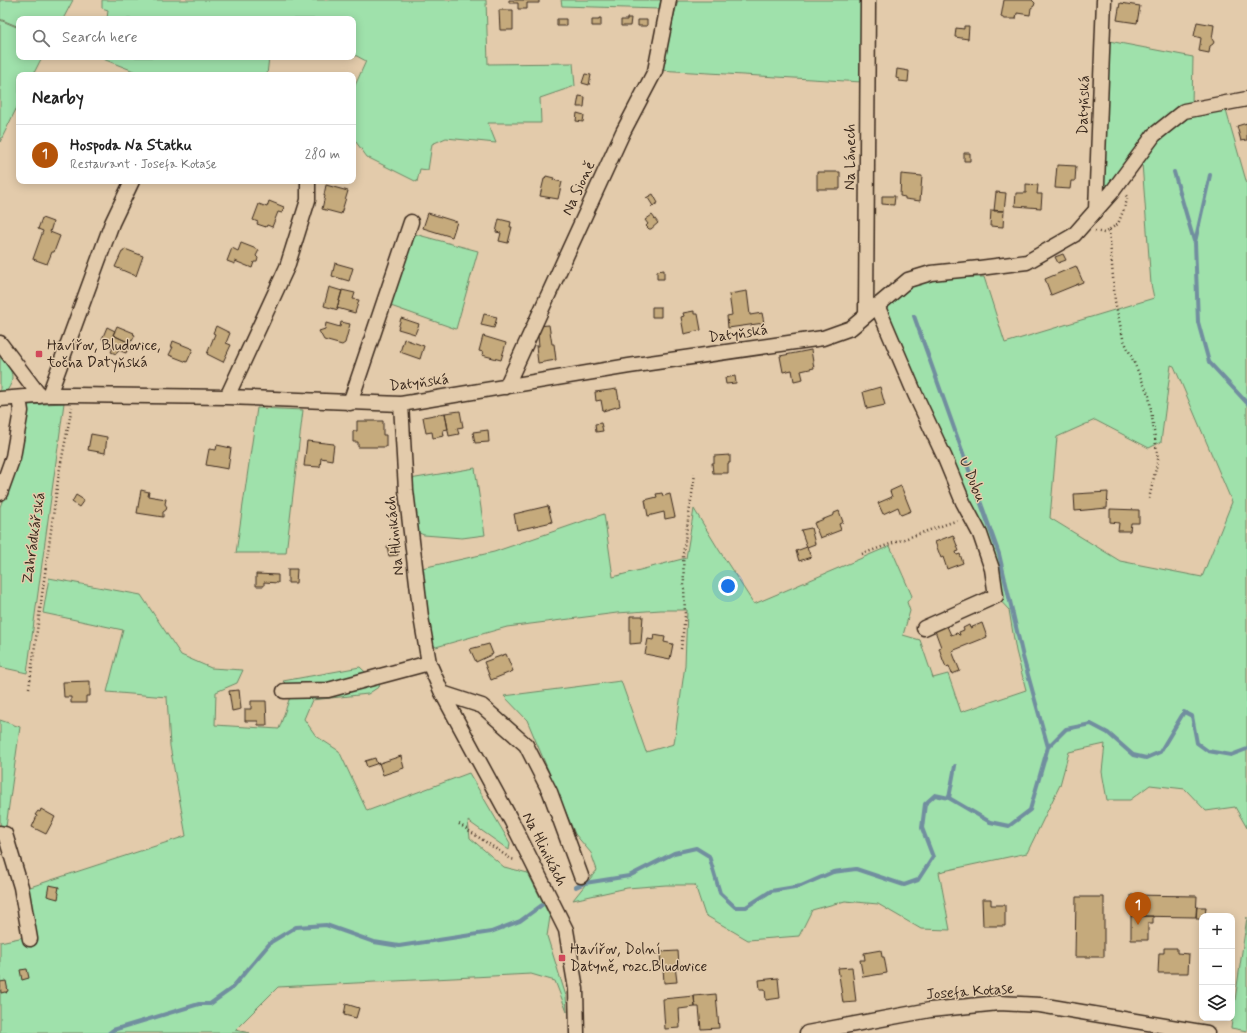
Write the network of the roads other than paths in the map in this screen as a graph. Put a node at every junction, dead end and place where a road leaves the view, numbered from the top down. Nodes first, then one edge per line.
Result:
1 (669, 0) edge
2 (868, 0) edge
3 (1104, 0) edge
4 (1247, 100) edge
5 (131, 184) edge
6 (308, 184) edge
7 (1096, 210) junction
8 (411, 222) dead end
9 (877, 305) junction
10 (866, 315) junction
11 (0, 343) edge
12 (506, 387) junction
13 (45, 395) junction
14 (227, 397) junction
15 (19, 398) junction
16 (0, 400) edge
17 (350, 403) junction
18 (400, 404) junction
19 (0, 493) edge
20 (924, 628) dead end
21 (429, 663) junction
22 (284, 691) dead end
23 (442, 693) junction
24 (0, 833) edge
25 (581, 876) dead end
26 (30, 939) dead end
27 (577, 1033) edge
28 (807, 1033) edge
29 (1207, 1033) edge

1 - 12 street, Na Sioně
2 - 10 street, Na Lánech
3 - 7 street, Datyňská
4 - 7 street, Datyňská
5 - 13 street
6 - 14 street
7 - 9 street, Datyňská
8 - 17 street
9 - 10 street, Datyňská
9 - 20 street, U Dubu
10 - 12 street, Datyňská
11 - 13 street
12 - 18 street, Datyňská
13 - 14 street, Datyňská
13 - 15 street, Datyňská
14 - 17 street, Datyňská
15 - 16 street, Datyňská
15 - 19 street
17 - 18 street, Datyňská
18 - 21 street, Na Hlinikách
21 - 22 street
21 - 23 street, Na Hlinikách
23 - 25 street, Na Hlinikách
23 - 27 street, Na Hlinikách
24 - 26 street
28 - 29 street, Josefa Kotase

